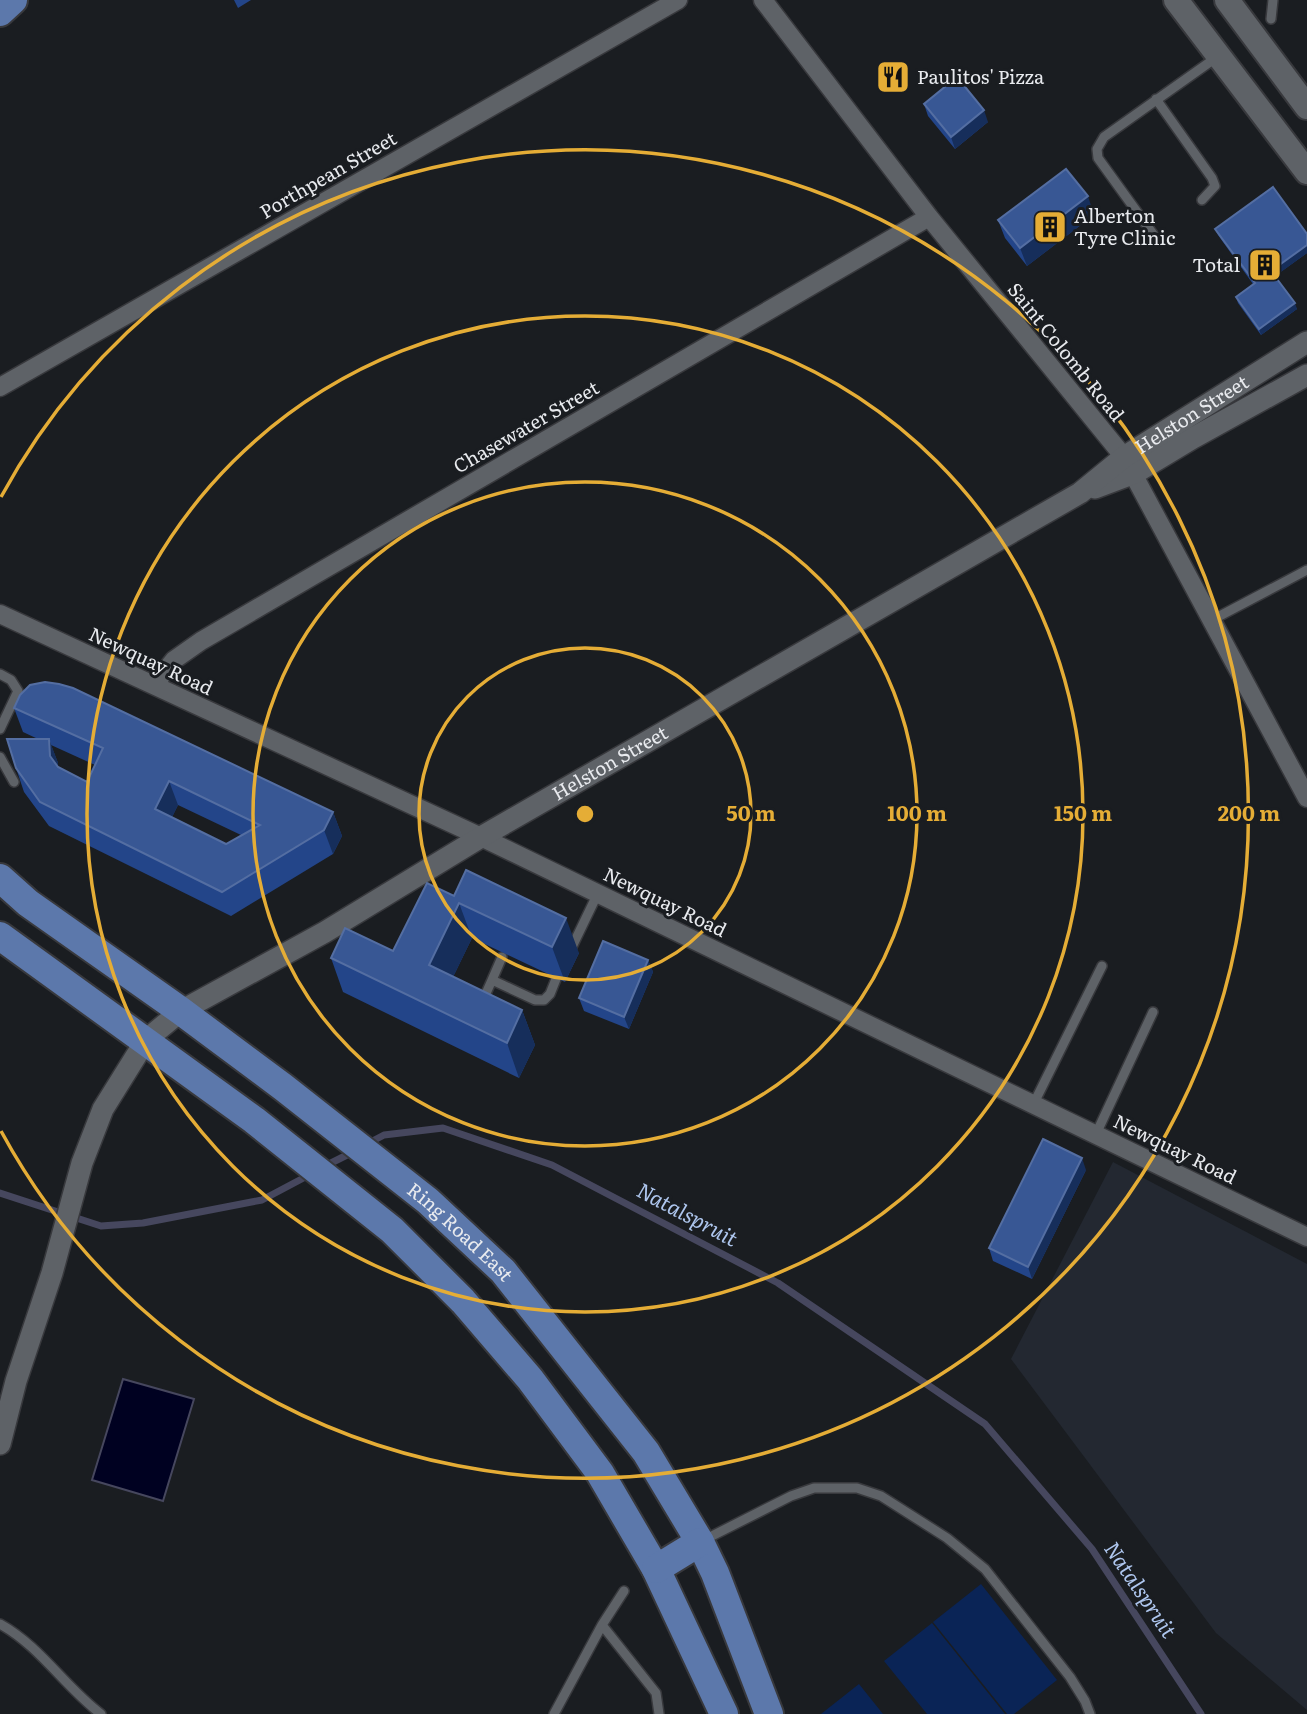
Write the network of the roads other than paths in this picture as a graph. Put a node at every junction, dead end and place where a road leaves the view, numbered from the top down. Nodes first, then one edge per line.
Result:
1 (13, 0) edge
2 (678, 0) edge
3 (763, 0) edge
4 (1176, 0) edge
5 (1227, 0) edge
6 (1273, 0) edge
7 (0, 12) edge
8 (1271, 19) dead end
9 (1219, 56) junction
10 (1284, 78) junction
11 (1307, 93) edge
12 (1156, 99) junction
13 (1307, 107) edge
14 (1307, 172) edge
15 (1202, 200) dead end
16 (929, 217) junction
17 (1158, 241) dead end
18 (1307, 342) edge
19 (1307, 375) edge
20 (0, 387) edge
21 (1130, 465) junction
22 (1307, 570) edge
23 (0, 614) edge
24 (1212, 620) junction
25 (0, 674) edge
26 (154, 685) junction
27 (0, 729) edge
28 (0, 757) edge
29 (14, 782) edge
30 (1307, 799) edge
31 (481, 837) junction
32 (0, 878) edge
33 (598, 893) junction
34 (0, 936) edge
35 (570, 949) dead end
36 (502, 957) dead end
37 (1102, 966) dead end
38 (556, 979) dead end
39 (492, 980) junction
40 (483, 1000) edge
41 (181, 1011) junction
42 (1153, 1012) dead end
43 (146, 1040) junction
44 (1034, 1103) junction
45 (1096, 1134) junction
46 (1307, 1237) edge
47 (0, 1444) edge
48 (700, 1542) junction
49 (656, 1569) junction
50 (624, 1591) dead end
51 (0, 1624) edge
52 (602, 1625) junction
53 (101, 1714) edge
54 (554, 1714) edge
55 (660, 1714) edge
56 (724, 1714) edge
57 (769, 1714) edge
58 (1090, 1714) edge

1 - 7 main road
2 - 20 street, Porthpean Street
3 - 16 street, Saint Colomb Road
4 - 9 main road
5 - 10 main road
6 - 8 lane
9 - 12 lane
9 - 14 main road
10 - 11 street
10 - 13 main road
12 - 15 lane
12 - 17 lane
16 - 21 street, Saint Colomb Road
16 - 26 street, Chasewater Street
18 - 21 street, Helston Street
19 - 21 street, Helston Street
21 - 24 street, Saint Colomb Road
21 - 31 street, Helston Street
22 - 24 lane
23 - 26 street, Newquay Road
24 - 30 street, Saint Colomb Road
25 - 27 lane
26 - 31 street, Newquay Road
28 - 29 lane
31 - 33 street, Newquay Road
31 - 41 street, Helston Street
32 - 41 main road, Ring Road East
33 - 35 lane
33 - 44 street, Newquay Road
34 - 43 main road
36 - 39 lane
37 - 44 lane
38 - 39 lane
39 - 40 lane
41 - 43 street, Helston Street
41 - 48 main road, Ring Road East
42 - 45 lane
43 - 47 street, Helston Street
43 - 49 main road
44 - 45 street, Newquay Road
45 - 46 street, Newquay Road
48 - 49 main road
48 - 57 main road, Ring Road East
48 - 58 lane
49 - 56 main road
50 - 52 lane
51 - 53 lane
52 - 54 lane
52 - 55 lane

